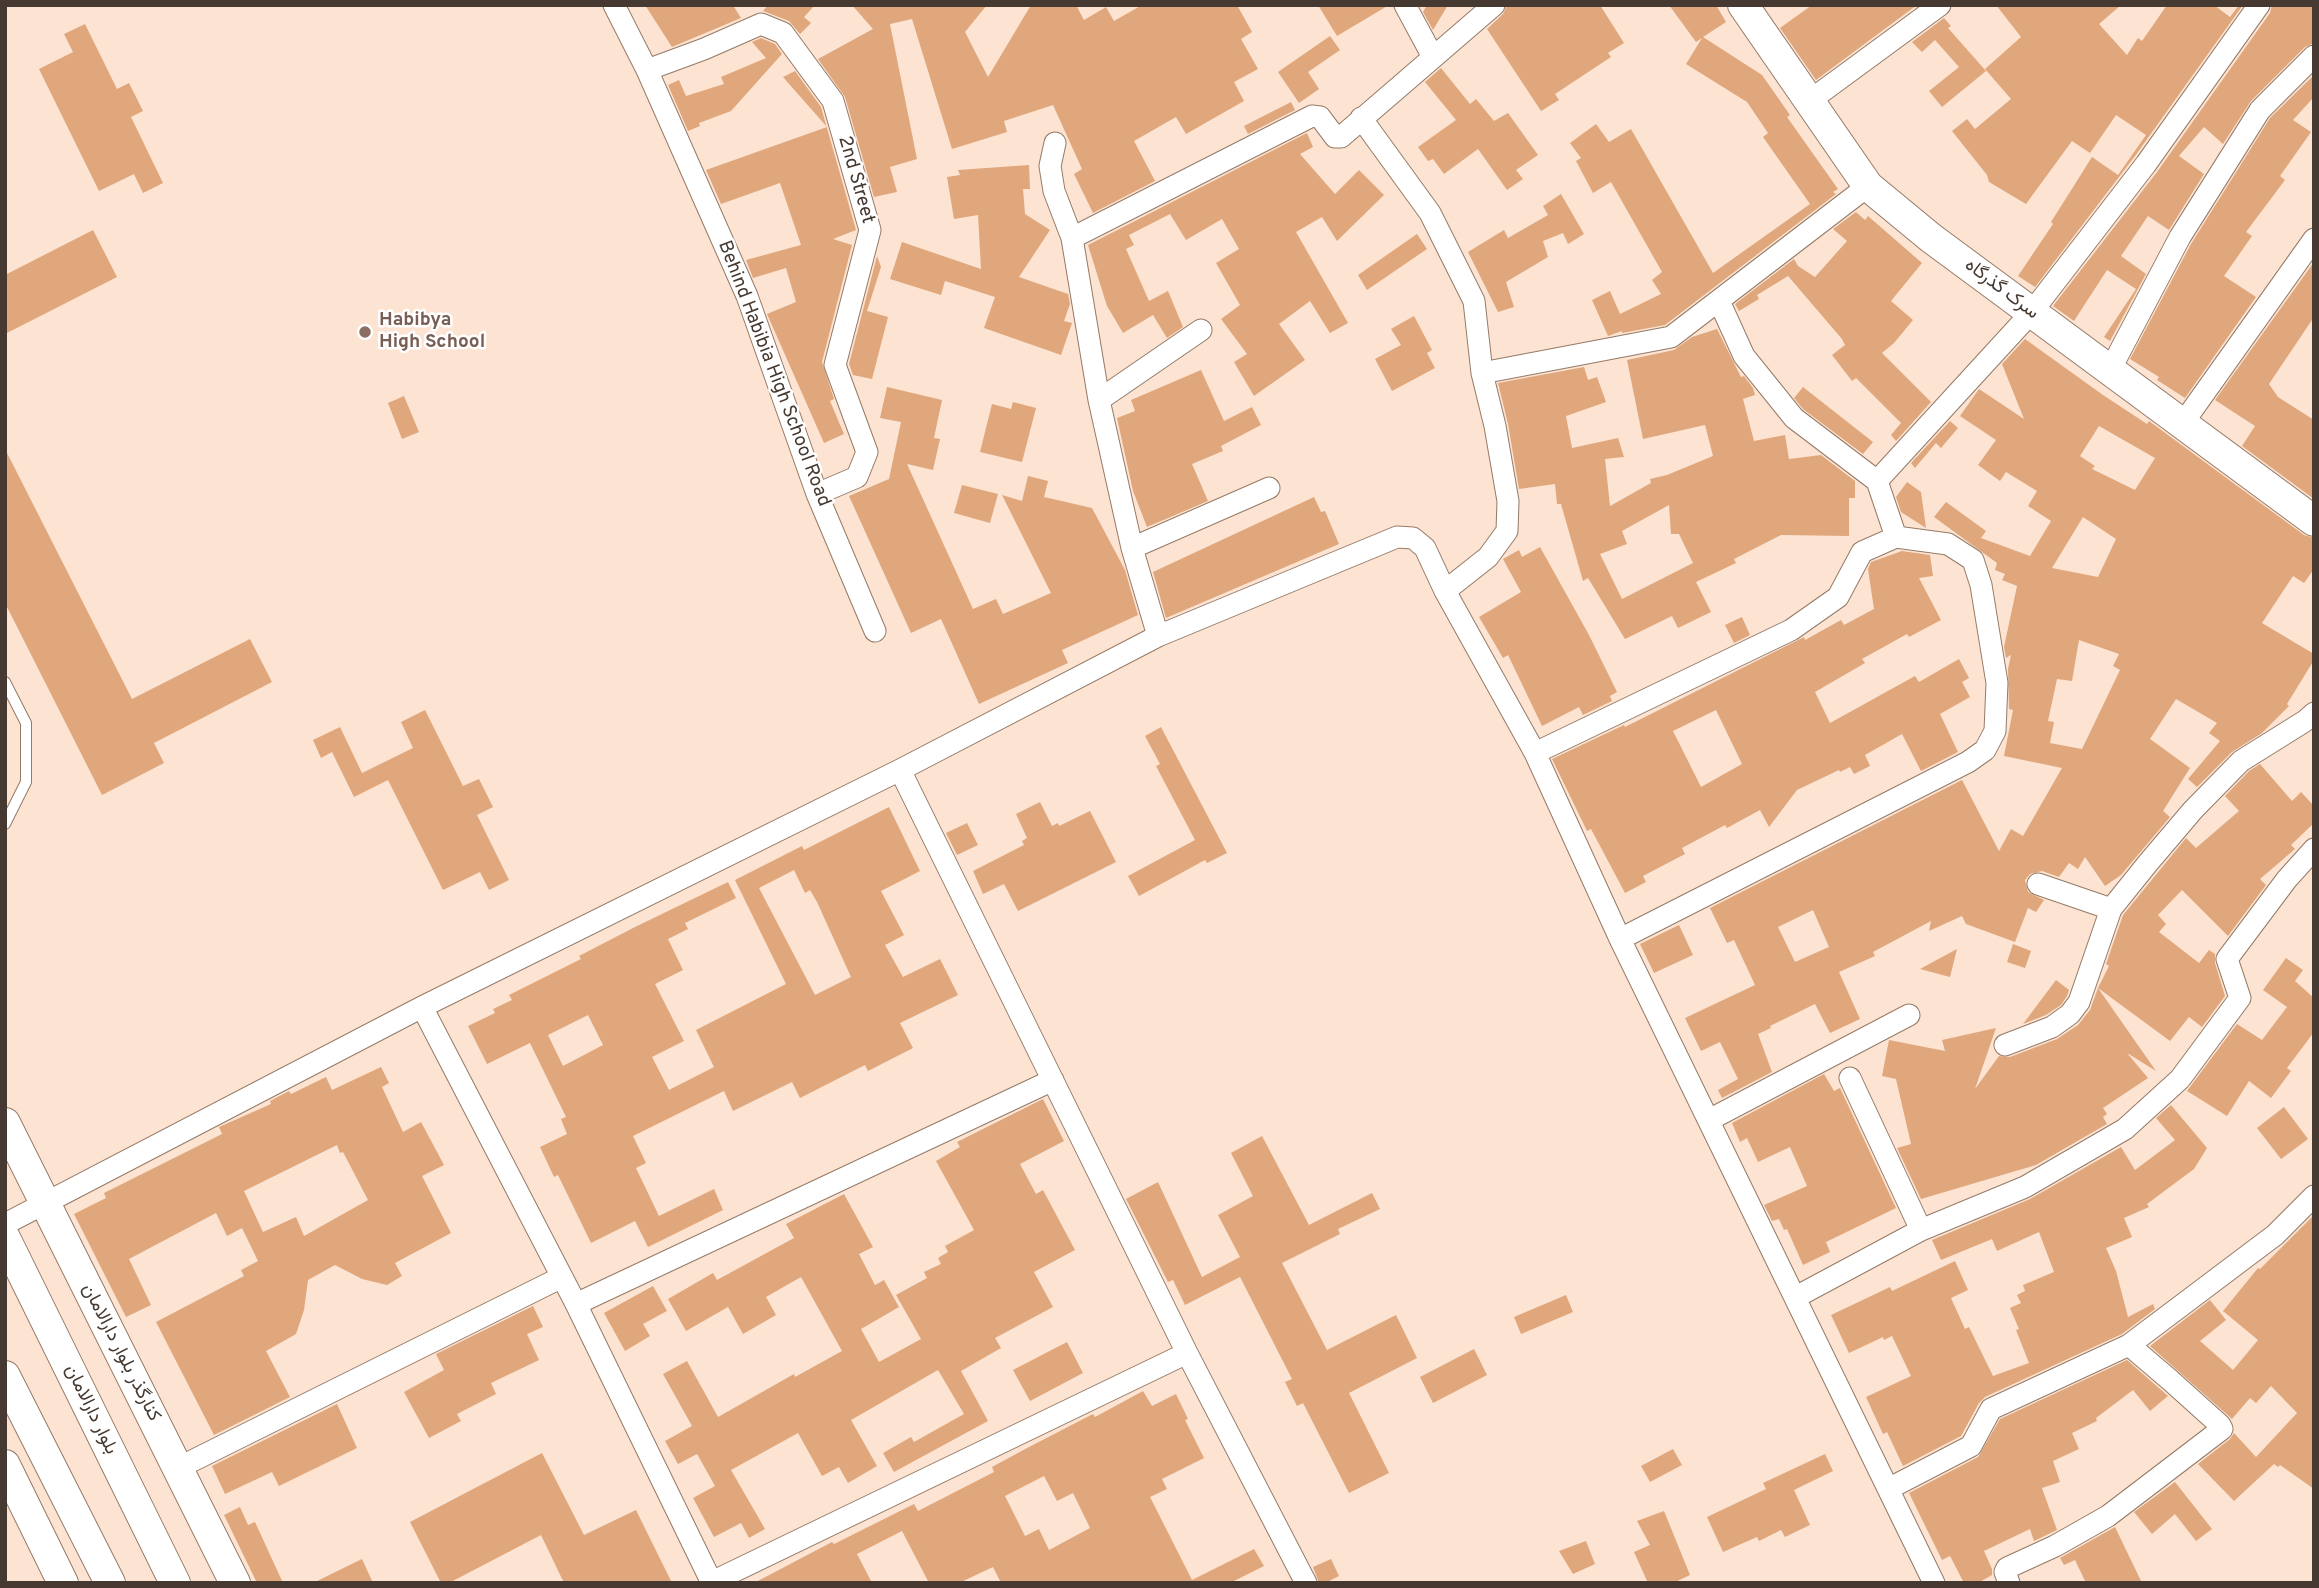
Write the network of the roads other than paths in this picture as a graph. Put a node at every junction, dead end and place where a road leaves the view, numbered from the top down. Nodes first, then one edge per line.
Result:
1 (614, 5) edge
2 (1405, 5) edge
3 (1494, 5) edge
4 (1743, 5) edge
5 (1940, 5) edge
6 (2259, 5) edge
7 (2314, 56) edge
8 (1433, 57) junction
9 (647, 70) junction
10 (1808, 102) junction
11 (1361, 118) junction
12 (1055, 143) dead end
13 (1868, 186) junction
14 (1072, 238) junction
15 (2314, 239) edge
16 (1719, 300) junction
17 (2032, 313) junction
18 (1201, 330) dead end
19 (2110, 370) junction
20 (1482, 373) junction
21 (1099, 400) junction
22 (2183, 423) junction
23 (1877, 481) junction
24 (1269, 488) dead end
25 (817, 494) junction
26 (2314, 521) edge
27 (1896, 537) junction
28 (1132, 548) junction
29 (1445, 591) junction
30 (875, 631) dead end
31 (1158, 636) junction
32 (5, 682) edge
33 (2311, 721) edge
34 (1535, 753) junction
35 (900, 770) junction
36 (5, 824) edge
37 (2314, 849) edge
38 (2038, 884) dead end
39 (2111, 909) junction
40 (1620, 939) junction
41 (422, 1007) junction
42 (1909, 1015) dead end
43 (2005, 1045) dead end
44 (1850, 1078) dead end
45 (1053, 1080) junction
46 (1709, 1120) junction
47 (5, 1123) edge
48 (2314, 1196) edge
49 (44, 1203) junction
50 (5, 1224) edge
51 (1922, 1230) junction
52 (5, 1238) edge
53 (562, 1277) junction
54 (1796, 1297) junction
55 (576, 1304) junction
56 (2129, 1345) junction
57 (1187, 1353) junction
58 (5, 1376) edge
59 (5, 1465) edge
60 (178, 1468) junction
61 (1890, 1488) junction
62 (63, 1583) edge
63 (110, 1583) edge
64 (175, 1583) edge
65 (235, 1583) edge
66 (712, 1583) edge
67 (1306, 1583) edge
68 (1934, 1583) edge
69 (2009, 1583) edge

1 - 9 street, Behind Habibia High School Road
2 - 8 street
3 - 8 street
4 - 10 street, سرک گذرگاه
5 - 10 street
6 - 17 street
7 - 19 street
8 - 11 street
9 - 25 street, Behind Habibia High School Road
9 - 25 street, 2nd Street
10 - 13 street, سرک گذرگاه
11 - 14 street
11 - 20 street
12 - 14 street
13 - 16 street
13 - 17 street, سرک گذرگاه
14 - 21 street
15 - 22 street
16 - 20 street
16 - 23 street
17 - 19 street, سرک گذرگاه
17 - 23 street
18 - 21 street
19 - 22 street, سرک گذرگاه
20 - 29 street
21 - 28 street
22 - 26 street, سرک گذرگاه
23 - 27 street
24 - 28 street
25 - 30 street, Behind Habibia High School Road
27 - 34 street
27 - 40 street
28 - 31 street
29 - 31 street
29 - 34 street
31 - 35 street
32 - 36 lane
33 - 39 street
34 - 40 street
35 - 41 street
35 - 45 street
37 - 51 street
38 - 39 street
39 - 43 street
40 - 46 street
41 - 49 street
41 - 53 street
42 - 46 street
44 - 51 street
45 - 55 street
45 - 57 street
46 - 54 street
47 - 49 street, کنارگذر بلوار دارالامان
48 - 56 street
49 - 50 street
49 - 60 street, کنارگذر بلوار دارالامان
51 - 54 street
52 - 64 street, بلوار دارالامان
53 - 55 street
53 - 60 street
54 - 61 street
55 - 66 street
56 - 61 street
56 - 69 street
57 - 66 street
57 - 67 street
58 - 63 street
59 - 62 street
60 - 65 street, کنارگذر بلوار دارالامان
61 - 68 street

